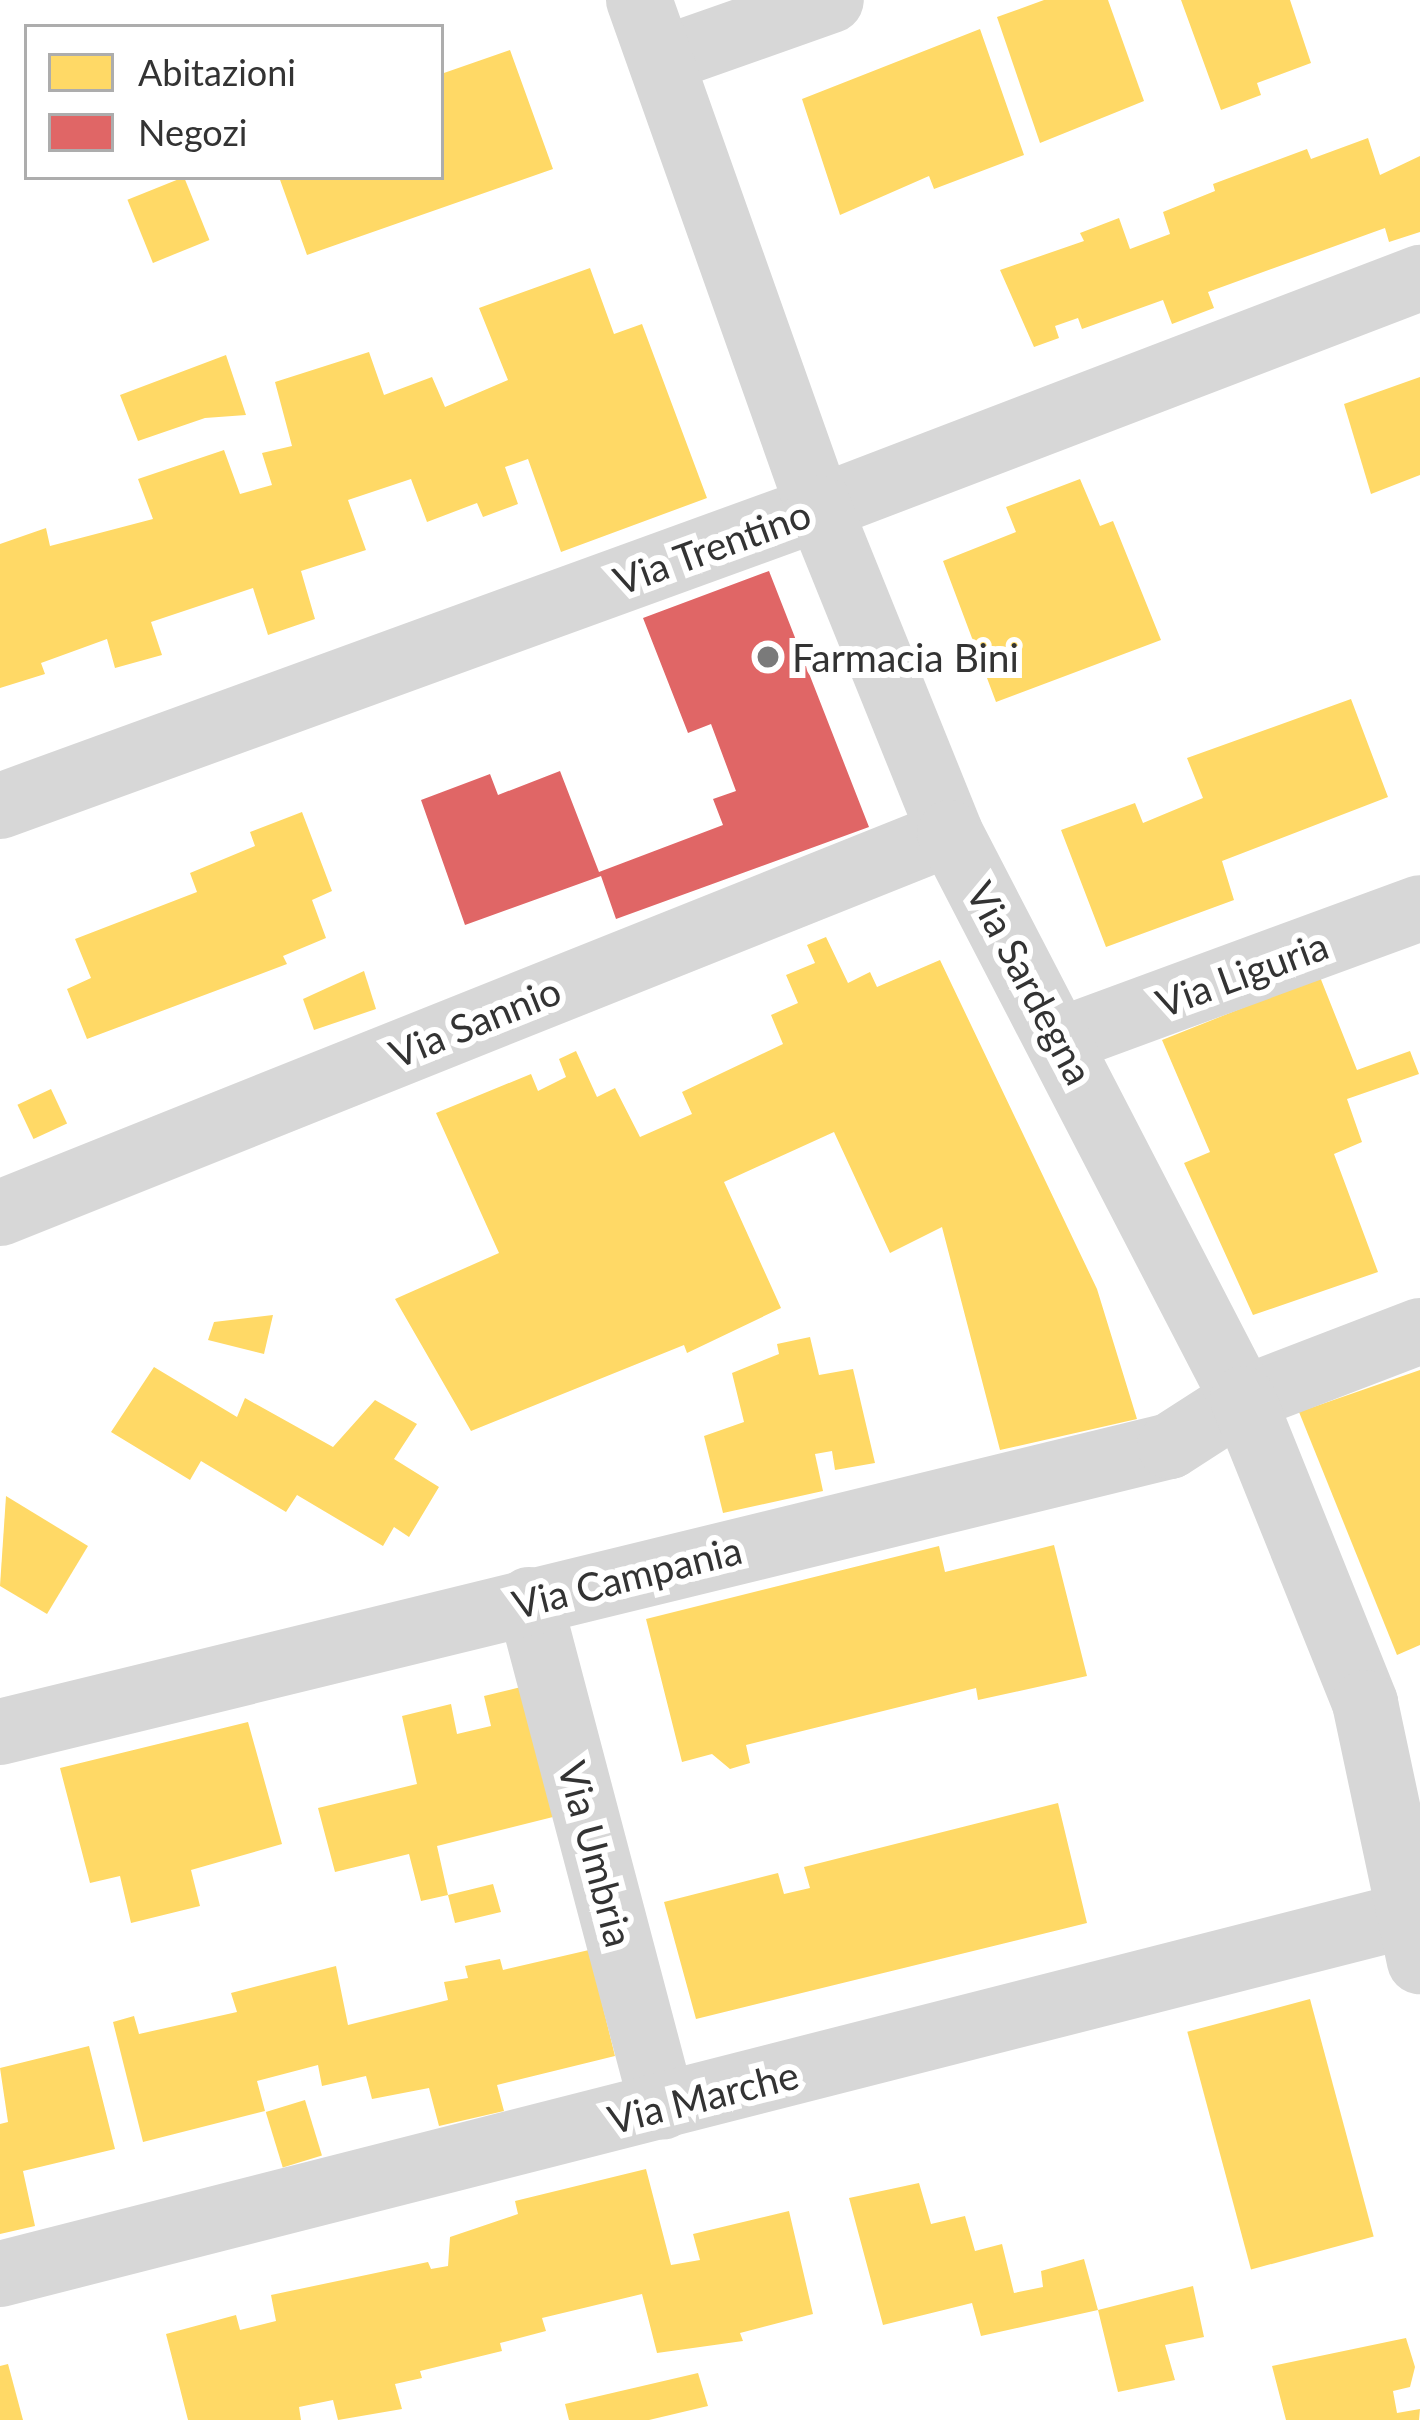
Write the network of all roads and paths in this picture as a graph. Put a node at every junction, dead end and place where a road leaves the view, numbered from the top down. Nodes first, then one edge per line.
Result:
1 (832, 0) edge
2 (650, 30) edge
3 (1420, 278) edge
4 (819, 508) junction
5 (0, 806) edge
6 (950, 832) junction
7 (1420, 908) edge
8 (1064, 1040) junction
9 (0, 1213) edge
10 (1420, 1330) edge
11 (1244, 1399) junction
12 (529, 1600) junction
13 (0, 1732) edge
14 (1412, 1938) edge
15 (663, 2107) junction
16 (0, 2274) edge

1 - 2 street
2 - 4 street, Via Sardegna
3 - 4 street, Via Trentino
4 - 5 street, Via Trentino
4 - 6 street, Via Sardegna
6 - 8 street, Via Sardegna
6 - 9 street, Via Sannio
7 - 8 street, Via Liguria
8 - 11 street, Via Sardegna
10 - 11 street, Via Campania
11 - 12 street, Via Campania
11 - 14 street, Via Sardegna
12 - 13 street, Via Campania
12 - 15 street, Via Umbria
14 - 15 street, Via Marche
15 - 16 street, Via Marche

